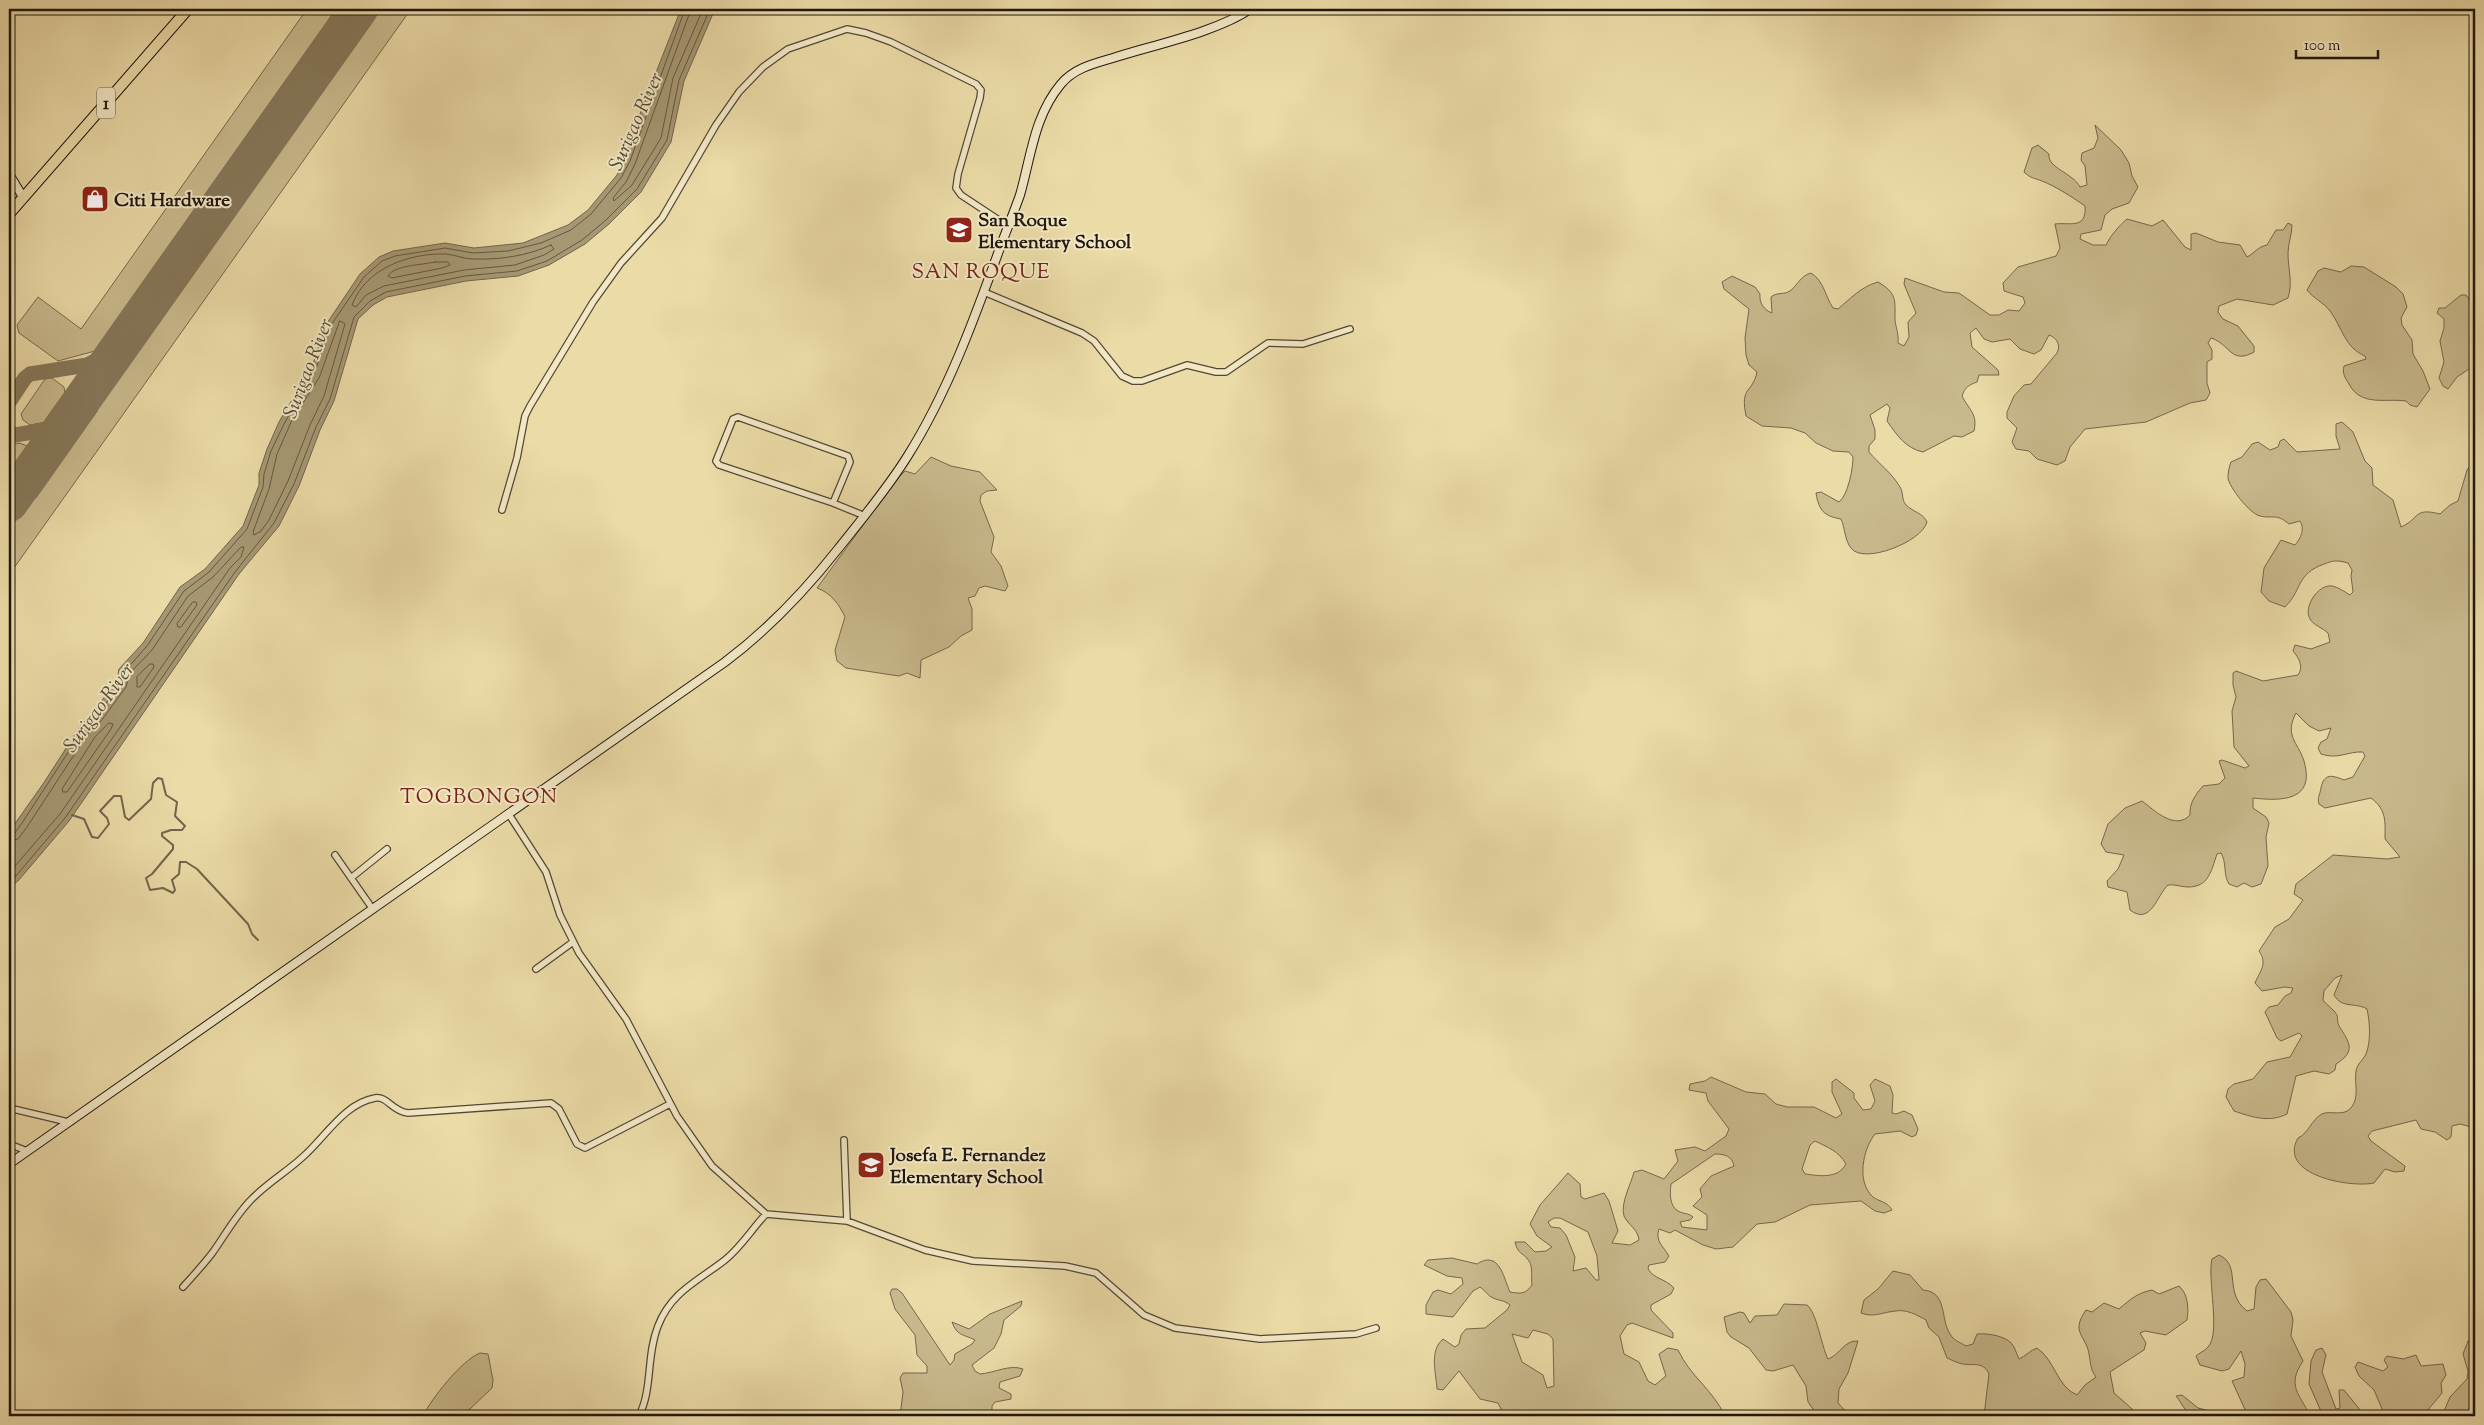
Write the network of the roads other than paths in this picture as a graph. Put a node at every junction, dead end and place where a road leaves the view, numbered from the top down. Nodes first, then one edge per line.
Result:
1 (188, 9) edge
2 (1250, 9) edge
3 (9, 174) edge
4 (23, 197) junction
5 (9, 214) edge
6 (1008, 226) junction
7 (984, 292) junction
8 (1350, 329) dead end
9 (833, 503) junction
10 (502, 510) dead end
11 (865, 516) junction
12 (508, 812) junction
13 (387, 849) dead end
14 (335, 855) dead end
15 (351, 878) junction
16 (372, 908) junction
17 (573, 942) junction
18 (536, 969) dead end
19 (670, 1104) junction
20 (9, 1108) edge
21 (68, 1122) junction
22 (844, 1140) dead end
23 (9, 1144) edge
24 (27, 1151) junction
25 (9, 1164) edge
26 (766, 1214) junction
27 (847, 1221) junction
28 (183, 1287) dead end
29 (1376, 1328) dead end
30 (639, 1416) edge

1 - 4 highway, 1
2 - 6 street
3 - 4 street
4 - 5 highway, 1
6 - 7 street
6 - 10 street
7 - 8 street
7 - 11 street
9 - 9 street
9 - 11 street
11 - 12 street
12 - 16 street
12 - 17 street
13 - 15 street
14 - 15 street
15 - 16 street
16 - 21 street
17 - 18 street
17 - 19 street
19 - 26 street
19 - 28 street
20 - 21 street
21 - 24 street
22 - 27 street
23 - 24 street
24 - 25 street
26 - 27 street
26 - 30 street
27 - 29 street

